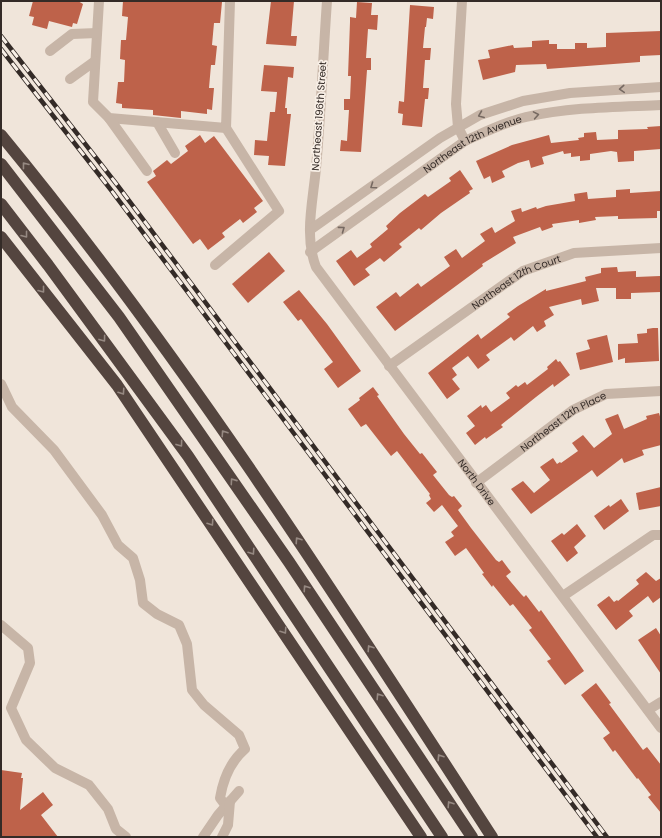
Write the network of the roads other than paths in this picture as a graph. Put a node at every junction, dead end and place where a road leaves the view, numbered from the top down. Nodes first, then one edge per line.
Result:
1 (98, 1) edge
2 (230, 1) edge
3 (327, 1) edge
4 (462, 1) edge
5 (97, 33) junction
6 (50, 51) dead end
7 (95, 61) junction
8 (70, 79) dead end
9 (661, 87) edge
10 (661, 105) edge
11 (109, 118) junction
12 (157, 122) junction
13 (458, 127) junction
14 (226, 128) junction
15 (1, 135) edge
16 (466, 140) junction
17 (175, 153) dead end
18 (1, 164) edge
19 (147, 171) dead end
20 (1, 204) edge
21 (310, 230) junction
22 (1, 237) edge
23 (661, 248) edge
24 (310, 252) junction
25 (215, 265) dead end
26 (389, 366) junction
27 (1, 384) edge
28 (661, 391) edge
29 (476, 483) junction
30 (661, 535) edge
31 (563, 596) junction
32 (1, 625) edge
33 (661, 702) edge
34 (648, 710) junction
35 (661, 728) edge
36 (239, 791) dead end
37 (228, 803) junction
38 (126, 837) edge
39 (203, 837) edge
40 (222, 837) edge
41 (420, 837) edge
42 (442, 837) edge
43 (472, 837) edge
44 (492, 837) edge

1 - 5 street
2 - 14 street
3 - 21 street, Northeast 196th Street
4 - 13 street
5 - 6 street
5 - 7 street
7 - 8 street
7 - 11 street
9 -> 13 street, Northeast 12th Avenue
16 -> 10 street, Northeast 12th Avenue
11 - 12 street
11 - 19 street
12 - 14 street
12 - 17 street
13 - 16 street
13 -> 21 street, Northeast 12th Avenue
14 - 25 street
44 -> 15 highway
24 -> 16 street, Northeast 12th Avenue
43 -> 18 highway
20 -> 42 highway
21 - 24 street, North Drive
22 -> 41 highway
23 - 26 street, Northeast 12th Court
24 - 26 street, North Drive
26 - 29 street, North Drive
27 - 37 street
28 - 29 street, Northeast 12th Place
29 - 31 street, North Drive
30 - 31 street
31 - 34 street, North Drive
32 - 38 street
33 - 34 street
34 - 35 street, North Drive
36 - 37 street
37 - 39 street
37 - 40 street

